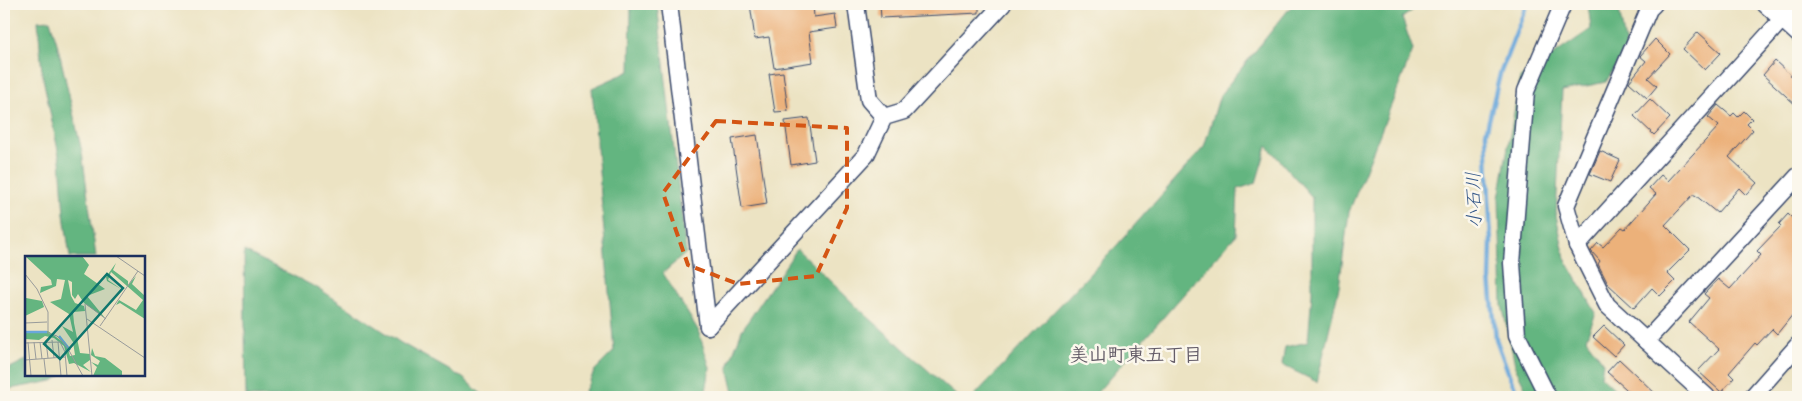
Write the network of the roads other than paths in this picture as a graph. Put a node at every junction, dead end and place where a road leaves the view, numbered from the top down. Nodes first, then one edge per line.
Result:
1 (669, 4) edge
2 (856, 4) edge
3 (1003, 4) edge
4 (1564, 4) edge
5 (1654, 4) edge
6 (1765, 4) edge
7 (1796, 4) edge
8 (1781, 19) junction
9 (1798, 34) edge
10 (884, 117) junction
11 (1798, 176) edge
12 (1577, 245) junction
13 (1646, 341) junction
14 (1798, 345) edge
15 (1548, 397) edge
16 (1707, 397) edge
17 (1752, 397) edge

1 - 10 street
2 - 10 street
3 - 10 street
4 - 15 street
5 - 12 street
6 - 8 street
7 - 8 street
8 - 9 street
8 - 12 street
11 - 13 street
12 - 13 street
13 - 16 street
14 - 17 street

